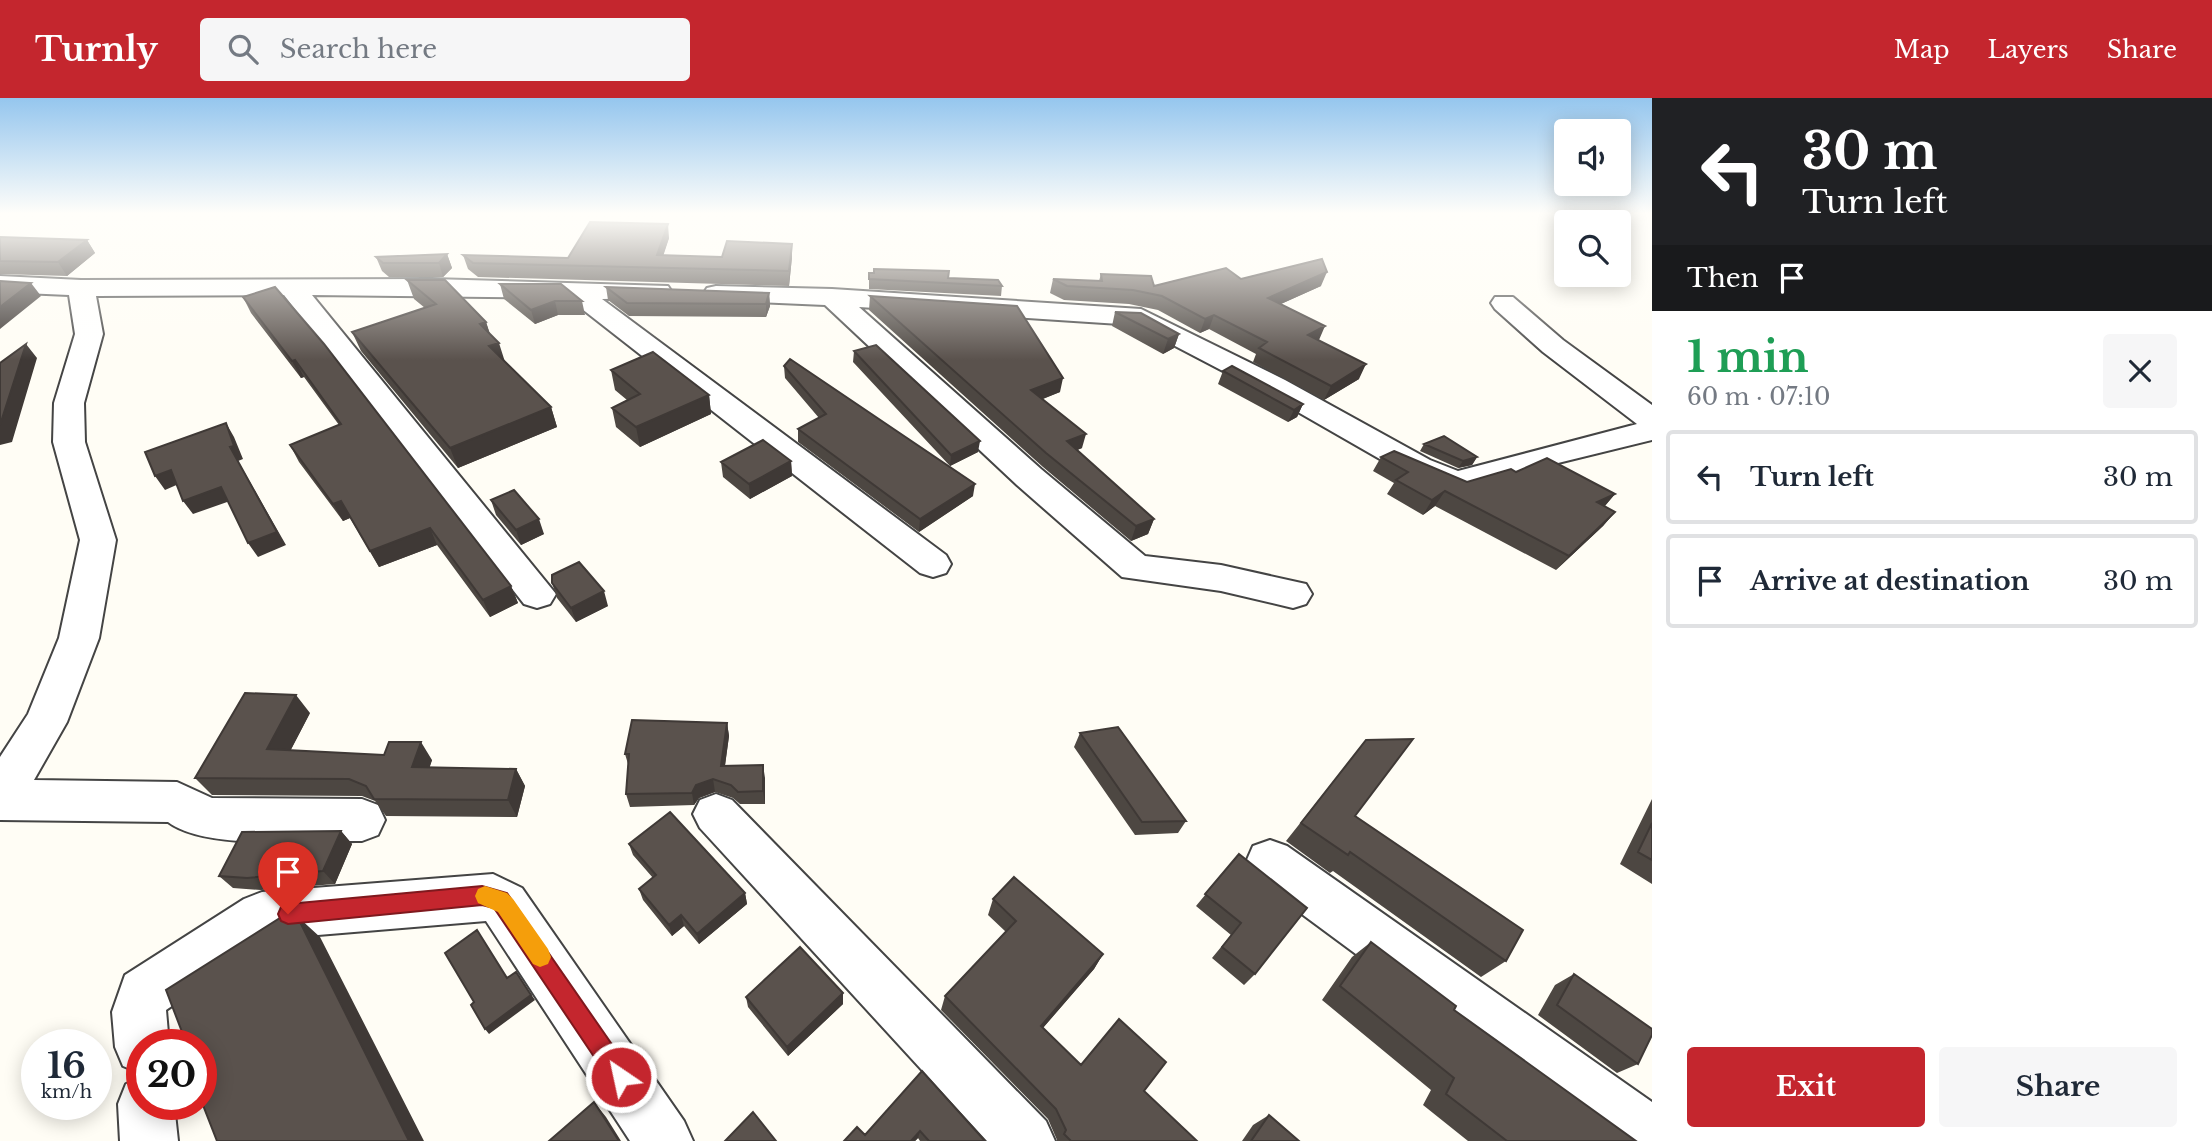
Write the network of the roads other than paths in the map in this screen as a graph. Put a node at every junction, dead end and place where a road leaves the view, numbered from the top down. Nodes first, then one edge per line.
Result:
1 (0, 284) edge
2 (81, 288) junction
3 (293, 289) junction
4 (574, 290) junction
5 (832, 297) junction
6 (1504, 303) dead end
7 (1652, 420) edge
8 (1652, 430) edge
9 (933, 564) dead end
10 (537, 594) dead end
11 (1293, 594) dead end
12 (0, 798) edge
13 (716, 814) dead end
14 (362, 820) dead end
15 (1270, 862) dead end
16 (140, 1029) edge
17 (147, 1120) edge
18 (1652, 1137) edge
19 (149, 1141) edge
20 (664, 1141) edge
21 (1026, 1141) edge

1 - 2 street
2 - 3 street
2 - 12 street
3 - 4 street
3 - 10 street
4 - 5 street
4 - 9 street
5 - 8 street
5 - 11 street
6 - 7 street
12 - 14 street
13 - 21 street
15 - 18 street
16 - 20 street
17 - 19 street

